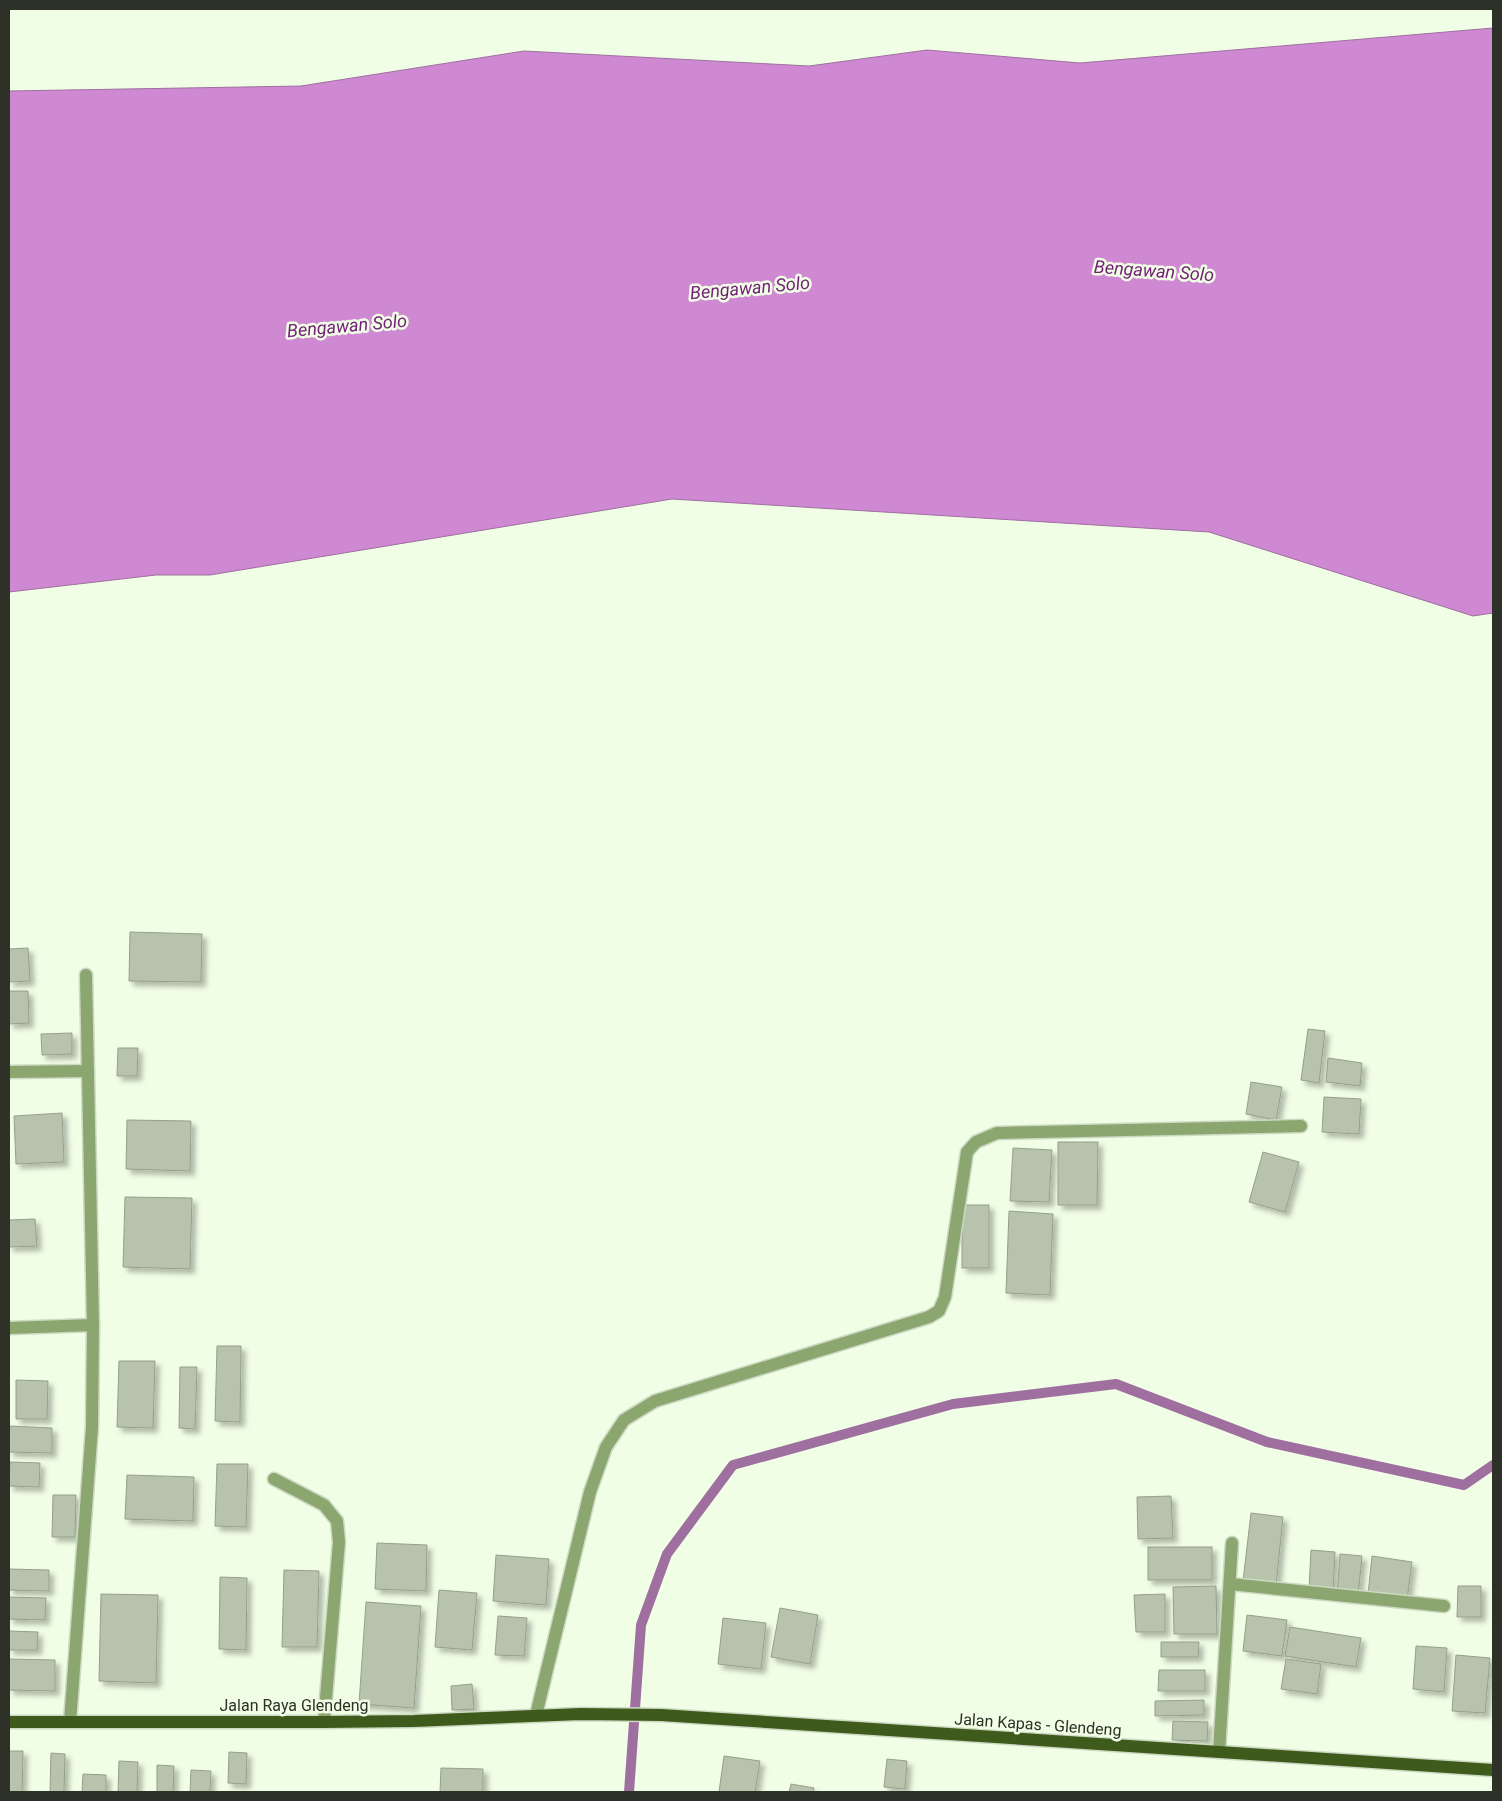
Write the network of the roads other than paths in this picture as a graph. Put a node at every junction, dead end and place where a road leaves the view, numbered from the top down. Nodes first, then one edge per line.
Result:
1 (86, 975) dead end
2 (88, 1071) junction
3 (9, 1072) edge
4 (1301, 1126) dead end
5 (93, 1325) junction
6 (9, 1328) edge
7 (274, 1479) dead end
8 (1232, 1543) dead end
9 (1230, 1584) junction
10 (1444, 1606) dead end
11 (580, 1714) joint
12 (536, 1715) junction
13 (9, 1722) edge
14 (70, 1722) junction
15 (324, 1722) junction
16 (1219, 1752) junction
17 (1493, 1770) edge

1 - 2 street
2 - 3 street
2 - 5 street
4 - 12 street
5 - 6 street
5 - 14 street
7 - 15 street
8 - 9 street
9 - 10 street
9 - 16 street
11 - 12 main road, Jalan Raya Glendeng
11 - 16 main road, Jalan Kapas - Glendeng
12 - 15 main road, Jalan Raya Glendeng
13 - 14 main road, Jalan Raya Glendeng
14 - 15 main road, Jalan Raya Glendeng
16 - 17 main road, Jalan Kapas - Glendeng

